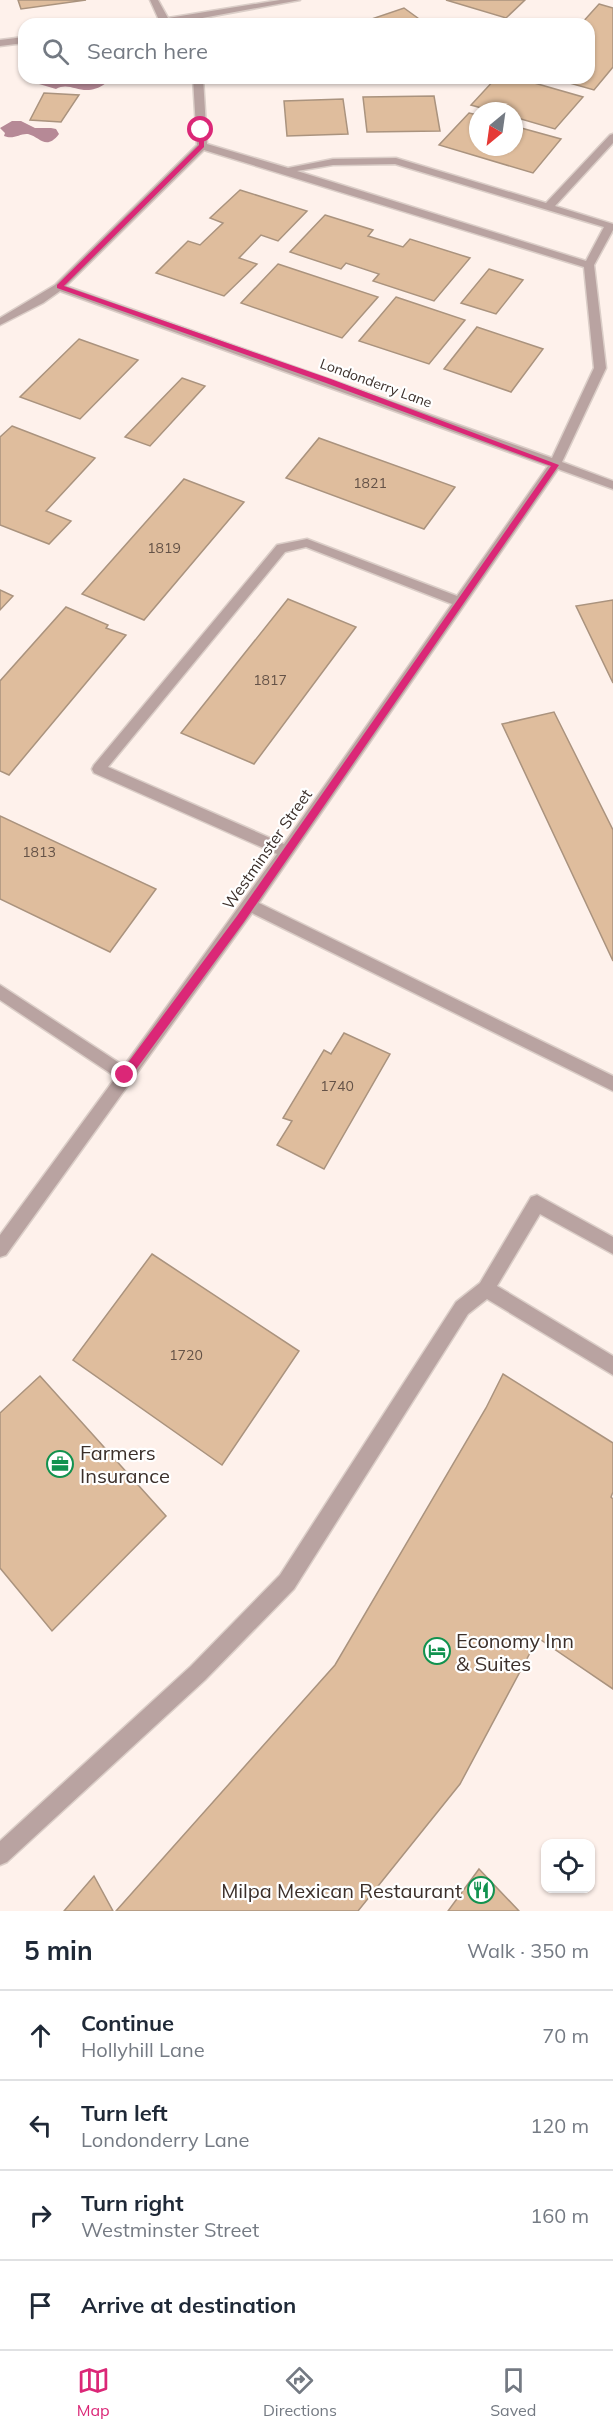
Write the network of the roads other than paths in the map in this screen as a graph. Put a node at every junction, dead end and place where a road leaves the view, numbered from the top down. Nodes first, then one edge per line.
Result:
1 (154, 0) edge
2 (296, 0) edge
3 (163, 18) edge
4 (194, 18) edge
5 (18, 41) edge
6 (0, 43) edge
7 (198, 84) edge
8 (613, 137) edge
9 (202, 146) junction
10 (287, 170) junction
11 (548, 207) junction
12 (611, 225) edge
13 (590, 265) junction
14 (60, 286) junction
15 (0, 322) edge
16 (555, 465) junction
17 (613, 485) edge
18 (460, 602) junction
19 (287, 852) junction
20 (250, 905) junction
21 (0, 992) edge
22 (125, 1075) junction
23 (613, 1084) edge
24 (613, 1246) edge
25 (0, 1249) edge
26 (486, 1289) junction
27 (613, 1366) edge
28 (0, 1854) edge

1 - 3 street
2 - 4 street
5 - 6 street
7 - 9 street
8 - 11 street
9 - 10 street
9 - 14 street
10 - 11 street
10 - 13 street
11 - 12 street
12 - 13 street
13 - 16 street, Westminster Street
14 - 15 street
14 - 16 street, Londonderry Lane
16 - 17 street, Londonderry Lane
16 - 18 street, Westminster Street
18 - 19 street, Westminster Street
18 - 19 street
19 - 20 street, Westminster Street
20 - 22 street, Westminster Street
20 - 23 street
21 - 22 street
22 - 25 street, Westminster Street
24 - 26 street
26 - 27 street
26 - 28 street

